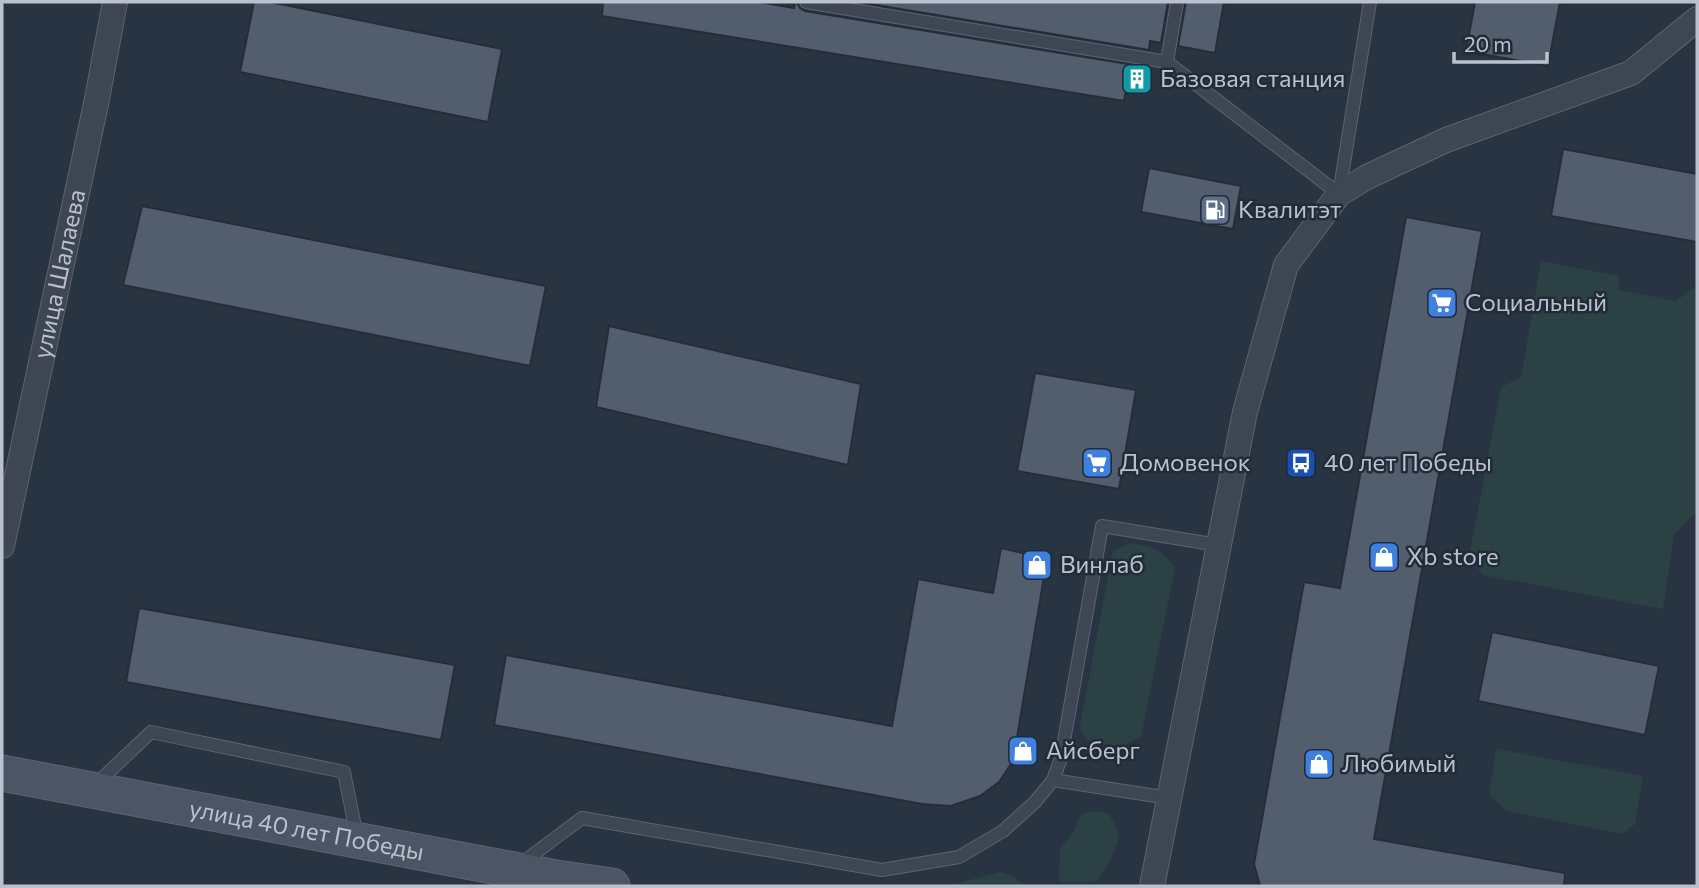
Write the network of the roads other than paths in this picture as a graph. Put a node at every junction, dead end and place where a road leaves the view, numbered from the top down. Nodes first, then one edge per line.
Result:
1 (115, 2) edge
2 (806, 2) edge
3 (1177, 2) edge
4 (1370, 2) edge
5 (1697, 19) edge
6 (1167, 62) junction
7 (1339, 194) junction
8 (2, 545) edge
9 (1218, 545) junction
10 (2, 773) edge
11 (1053, 780) junction
12 (90, 790) junction
13 (1169, 799) junction
14 (358, 841) junction
15 (512, 870) junction
16 (557, 882) edge
17 (612, 886) edge
18 (1152, 886) edge

1 - 8 street, улица Шалаева
2 - 6 lane
3 - 6 lane
4 - 7 lane
5 - 7 street
6 - 7 lane
7 - 9 street
9 - 11 lane
9 - 13 street
10 - 12 main road, улица 40 лет Победы
11 - 13 lane
11 - 15 lane
12 - 14 main road, улица 40 лет Победы
12 - 14 lane
13 - 18 street
14 - 15 main road, улица 40 лет Победы
15 - 16 main road, улица 40 лет Победы
16 - 17 main road, улица 40 лет Победы

